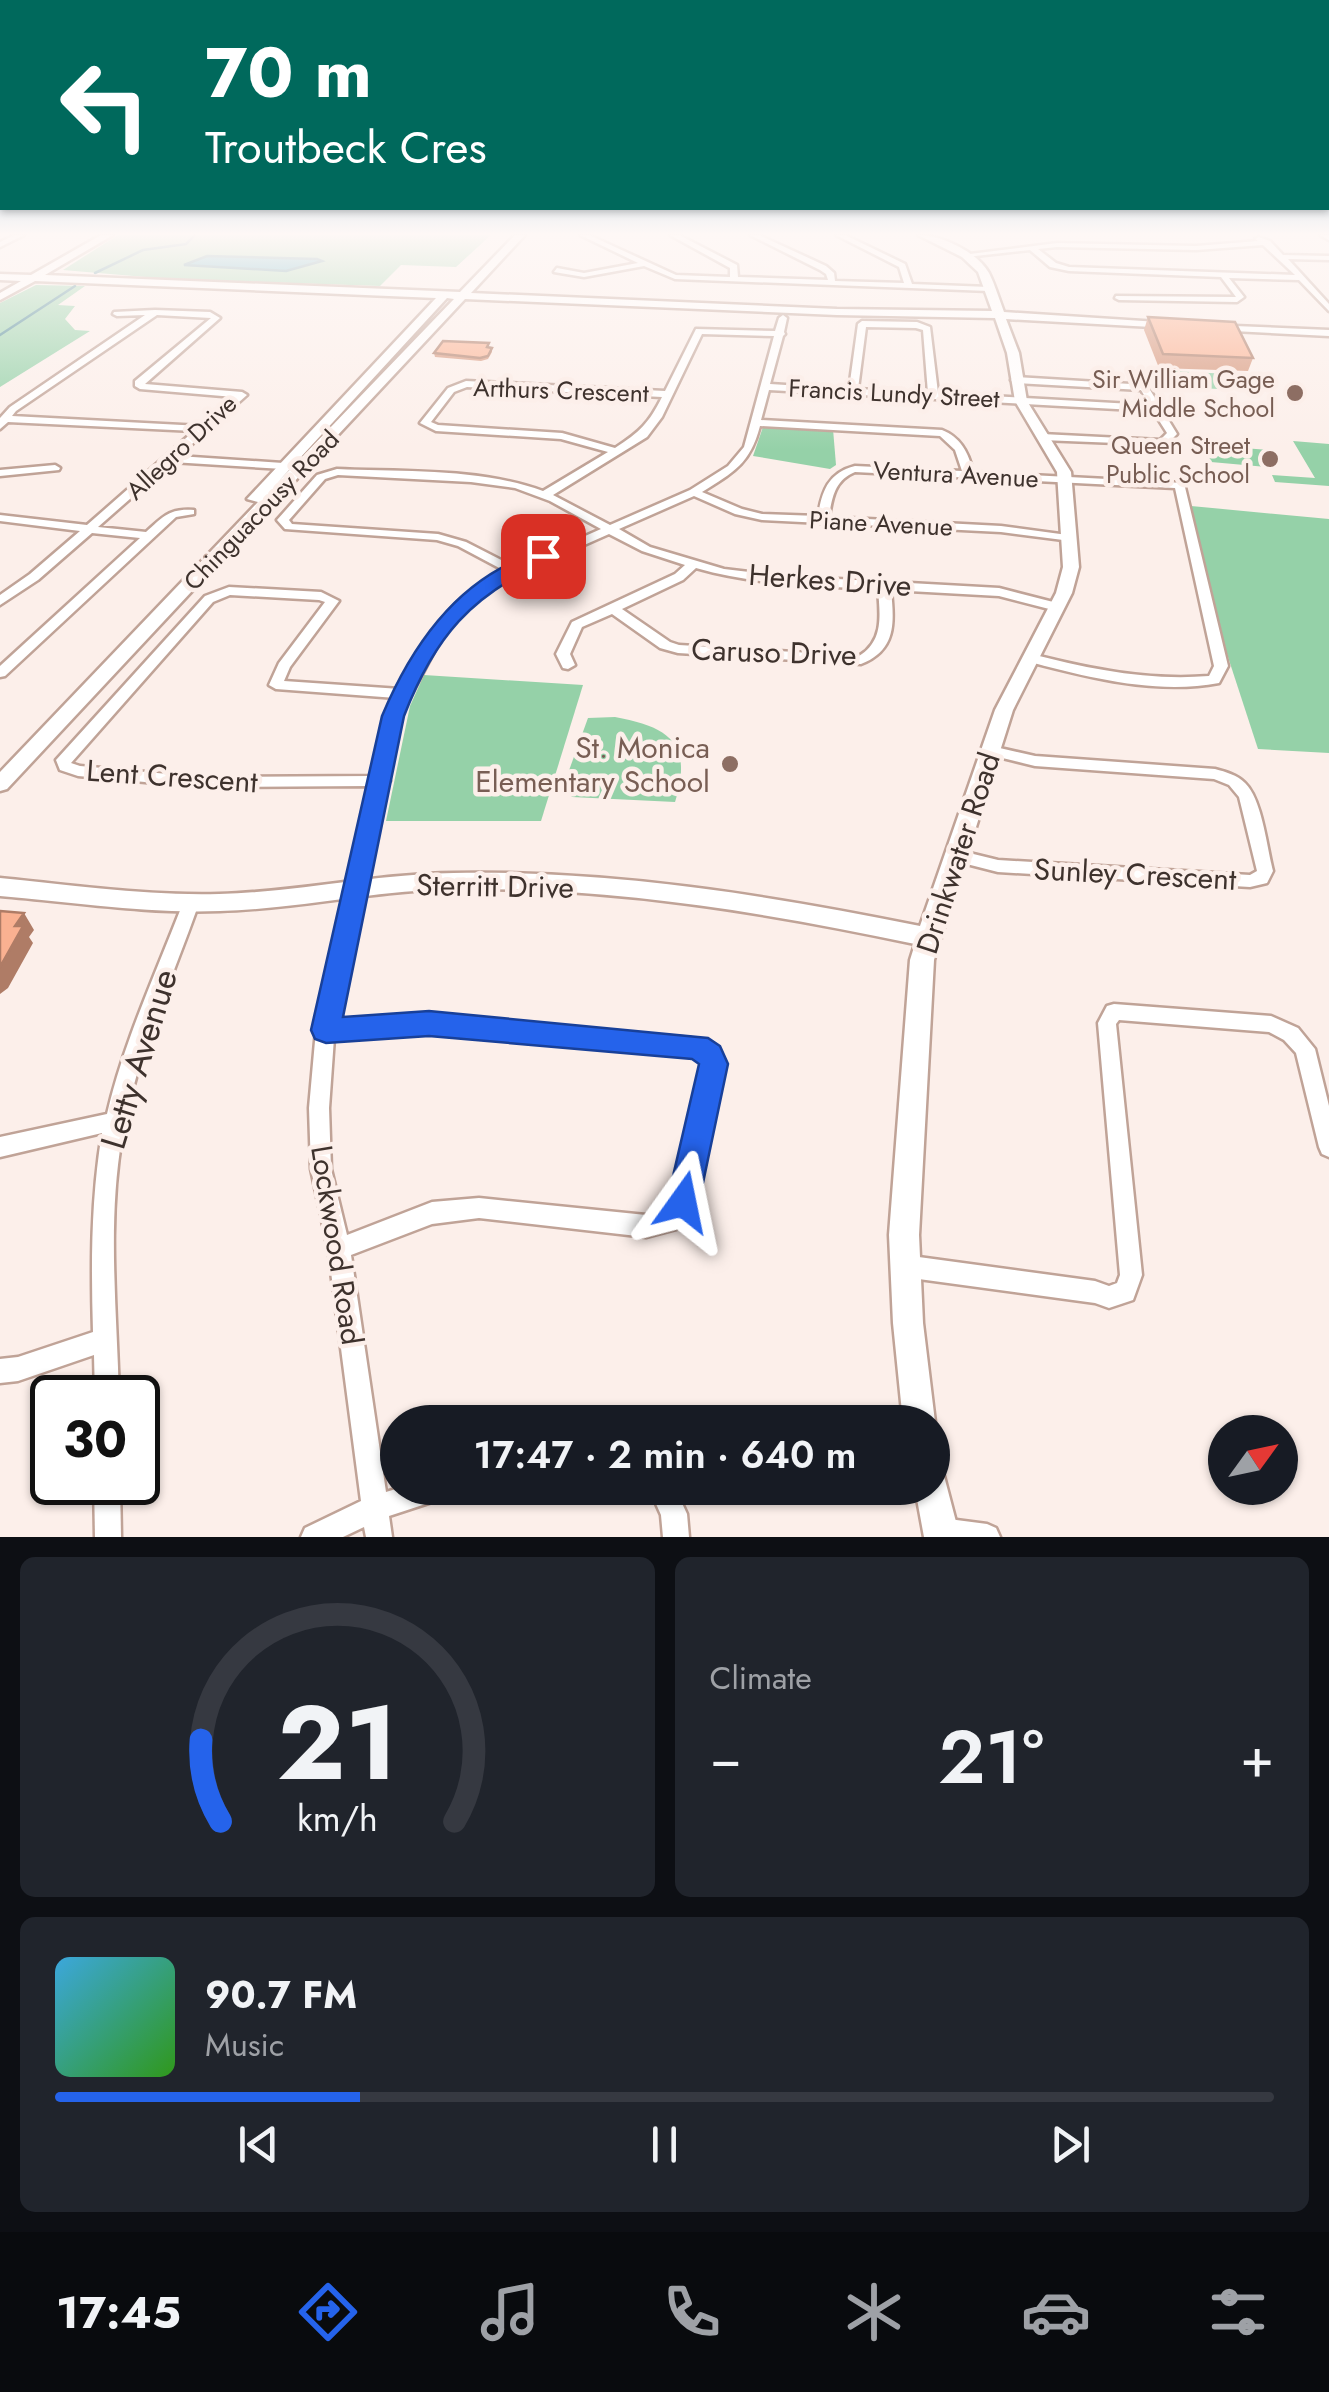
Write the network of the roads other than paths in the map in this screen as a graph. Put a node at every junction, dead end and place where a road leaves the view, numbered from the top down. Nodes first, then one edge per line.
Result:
1 (434, 307) edge
2 (453, 307) edge
3 (700, 307) edge
4 (796, 307) edge
5 (995, 307) edge
6 (836, 308) junction
7 (851, 311) junction
8 (155, 312) junction
9 (116, 314) dead end
10 (781, 314) junction
11 (999, 317) junction
12 (1329, 333) edge
13 (781, 334) junction
14 (1016, 380) junction
15 (766, 386) junction
16 (853, 391) junction
17 (668, 394) junction
18 (933, 396) junction
19 (1021, 401) junction
20 (1158, 408) junction
21 (756, 422) junction
22 (2, 423) edge
23 (206, 429) junction
24 (1042, 437) junction
25 (615, 451) junction
26 (172, 459) junction
27 (282, 466) junction
28 (54, 468) dead end
29 (0, 472) edge
30 (968, 474) junction
31 (1064, 479) junction
32 (694, 492) junction
33 (545, 495) junction
34 (190, 512) dead end
35 (0, 518) edge
36 (823, 519) junction
37 (90, 529) junction
38 (609, 529) junction
39 (148, 536) junction
40 (1071, 538) junction
41 (693, 564) junction
42 (512, 570) junction
43 (884, 584) junction
44 (0, 601) edge
45 (1057, 607) junction
46 (612, 608) junction
47 (1031, 658) junction
48 (568, 665) dead end
49 (0, 673) edge
50 (402, 694) junction
51 (991, 751) junction
52 (0, 763) edge
53 (382, 781) junction
54 (0, 784) edge
55 (957, 856) junction
56 (0, 887) edge
57 (356, 887) junction
58 (191, 903) junction
59 (927, 937) junction
60 (326, 1030) junction
61 (114, 1121) junction
62 (0, 1147) edge
63 (1329, 1147) edge
64 (339, 1249) junction
65 (904, 1266) junction
66 (106, 1339) junction
67 (0, 1371) edge
68 (107, 1375) edge
69 (917, 1405) edge
70 (107, 1505) edge
71 (384, 1505) edge
72 (670, 1505) edge
73 (936, 1505) edge
74 (375, 1508) junction
75 (942, 1534) edge
76 (108, 1537) edge
77 (314, 1537) edge
78 (379, 1537) edge
79 (676, 1537) edge
80 (987, 1537) edge

1 - 27 main road, Chinguacousy Road
2 - 54 main road, Chinguacousy Road
3 - 10 main road
4 - 6 main road
5 - 11 main road, Drinkwater Road
6 - 7 main road
6 - 10 main road
7 - 10 main road
7 - 11 main road
8 - 9 street
8 - 22 street
8 - 23 street, Allegro Drive
10 - 13 street, Lockwood Road
11 - 12 main road
11 - 14 main road, Drinkwater Road
13 - 15 street, Lockwood Road
13 - 17 street
14 - 19 main road, Drinkwater Road
14 - 20 street
15 - 16 street, Francis Lundy Street
15 - 21 street, Lockwood Road
16 - 18 street, Francis Lundy Street
16 - 18 street
17 - 25 street
17 - 25 street, Arthurs Crescent
18 - 19 street, Francis Lundy Street
19 - 20 street, Francis Lundy Street
19 - 24 main road, Drinkwater Road
20 - 24 street
21 - 30 street
21 - 32 street, Lockwood Road
22 - 23 street
23 - 26 street, Allegro Drive
24 - 31 main road, Drinkwater Road
25 - 33 street
26 - 27 street
26 - 37 street, Allegro Drive
27 - 52 main road, Chinguacousy Road
28 - 29 street
30 - 31 street, Ventura Avenue
30 - 36 street, Ventura Avenue
31 - 40 main road, Drinkwater Road
31 - 47 street, Ventura Avenue
32 - 36 street, Piane Avenue
32 - 38 street, Lockwood Road
33 - 38 street, Herkes Drive
33 - 42 street, Herkes Drive
34 - 39 street
35 - 37 street
36 - 40 street, Piane Avenue
37 - 39 street
37 - 44 street, Allegro Drive
38 - 41 street, Herkes Drive
38 - 42 street, Lockwood Road
39 - 49 street
40 - 45 main road, Drinkwater Road
41 - 43 street, Herkes Drive
41 - 46 street
42 - 50 street, Lockwood Road
43 - 45 street, Herkes Drive
43 - 46 street, Caruso Drive
45 - 47 main road, Drinkwater Road
46 - 48 street
47 - 51 main road, Drinkwater Road
50 - 53 street, Lockwood Road
50 - 53 street, Lent Crescent
51 - 55 main road, Drinkwater Road
51 - 55 street, Sunley Crescent
53 - 57 street, Lockwood Road
55 - 59 main road, Drinkwater Road
56 - 58 main road, Sterritt Drive
57 - 58 main road, Sterritt Drive
57 - 59 main road, Sterritt Drive
57 - 60 street, Lockwood Road
58 - 61 street, Letty Avenue
59 - 65 main road, Drinkwater Road
60 - 64 street, Lockwood Road
60 - 64 street
61 - 62 street
61 - 66 street, Letty Avenue
63 - 65 street
64 - 74 street, Lockwood Road
65 - 69 main road, Drinkwater Road
66 - 67 street
66 - 68 street, Letty Avenue
70 - 76 street
71 - 74 street
72 - 79 street
73 - 75 main road
74 - 77 street
74 - 78 street, Lockwood Road
75 - 80 street

